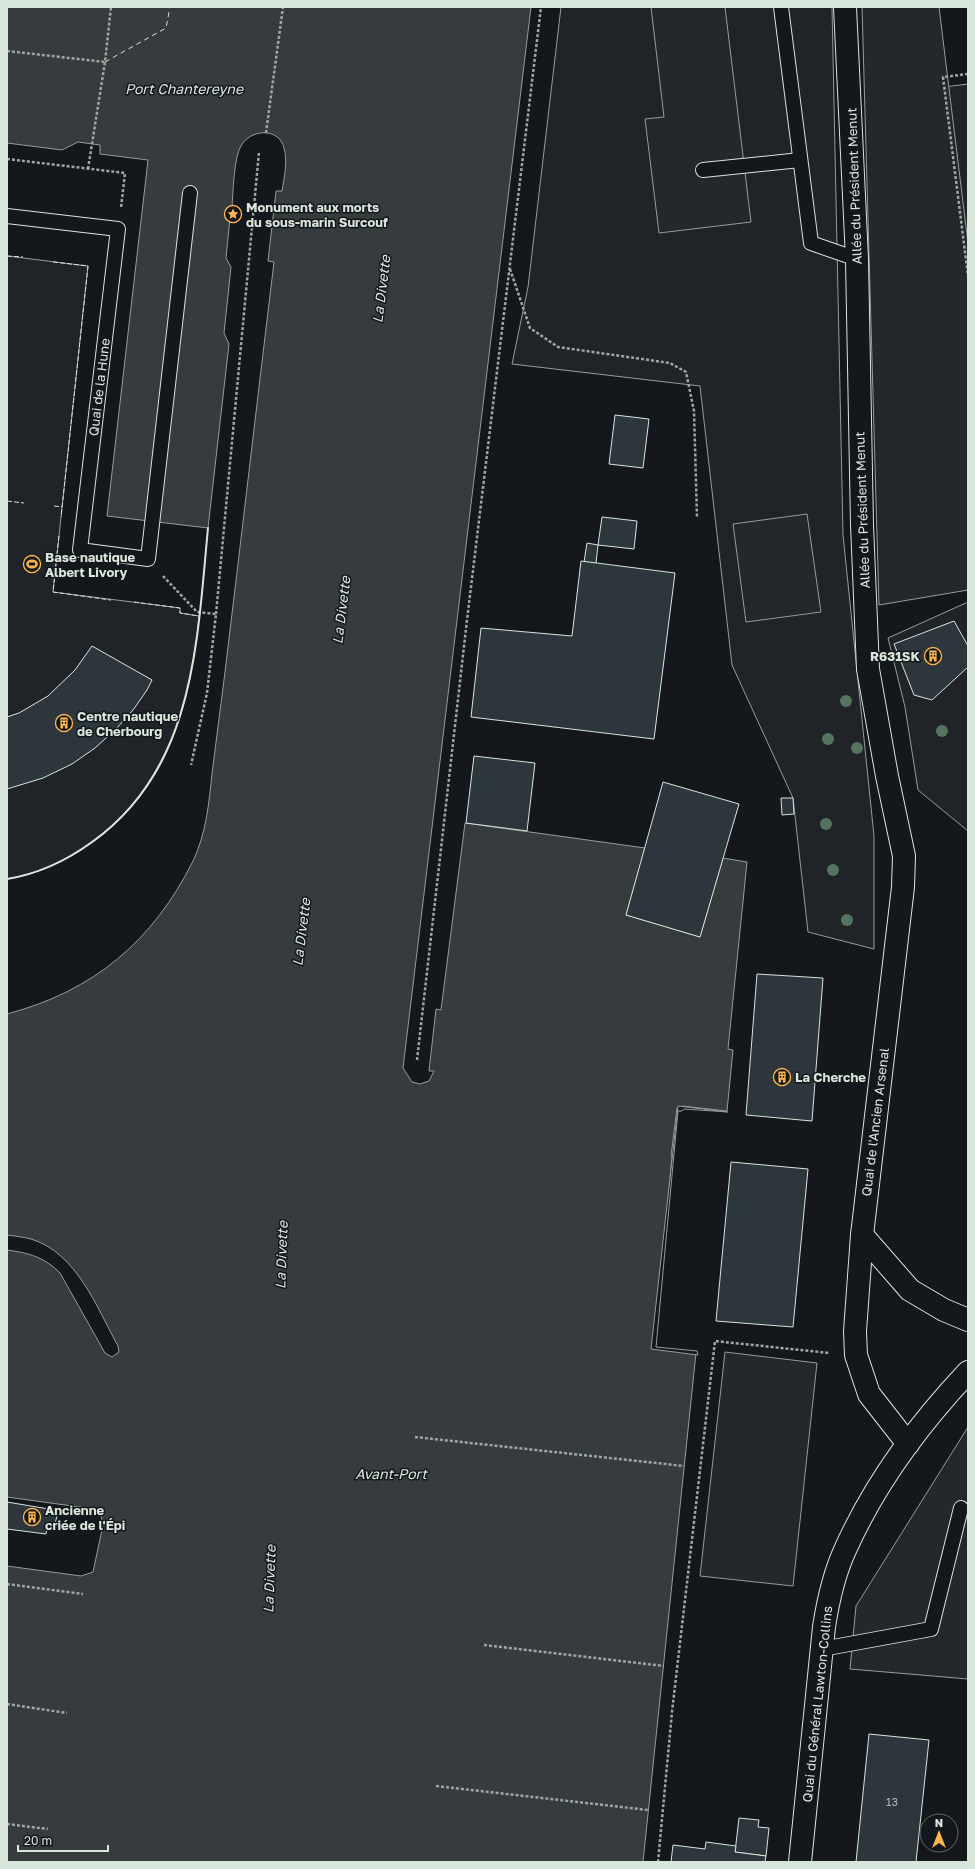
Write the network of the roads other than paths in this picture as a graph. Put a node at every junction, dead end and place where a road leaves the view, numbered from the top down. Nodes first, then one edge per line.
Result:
1 (781, 7) edge
2 (845, 7) edge
3 (800, 160) junction
4 (703, 170) dead end
5 (190, 193) dead end
6 (7, 216) edge
7 (857, 259) junction
8 (889, 1009) joint
9 (862, 1235) junction
10 (968, 1320) edge
11 (968, 1372) edge
12 (908, 1444) junction
13 (961, 1508) dead end
14 (822, 1649) junction
15 (800, 1862) edge

1 - 3 lane
2 - 7 street, Allée du Président Menut
3 - 4 lane
3 - 7 lane
5 - 6 lane, Quai de la Hune
7 - 8 street, Allée du Président Menut
8 - 9 street, Quai de l'Ancien Arsenal
9 - 10 street
9 - 12 street, Quai de l'Ancien Arsenal
11 - 12 street, Quai du Général Lawton-Collins
12 - 14 street, Quai du Général Lawton-Collins
13 - 14 lane
14 - 15 street, Quai du Général Lawton-Collins

